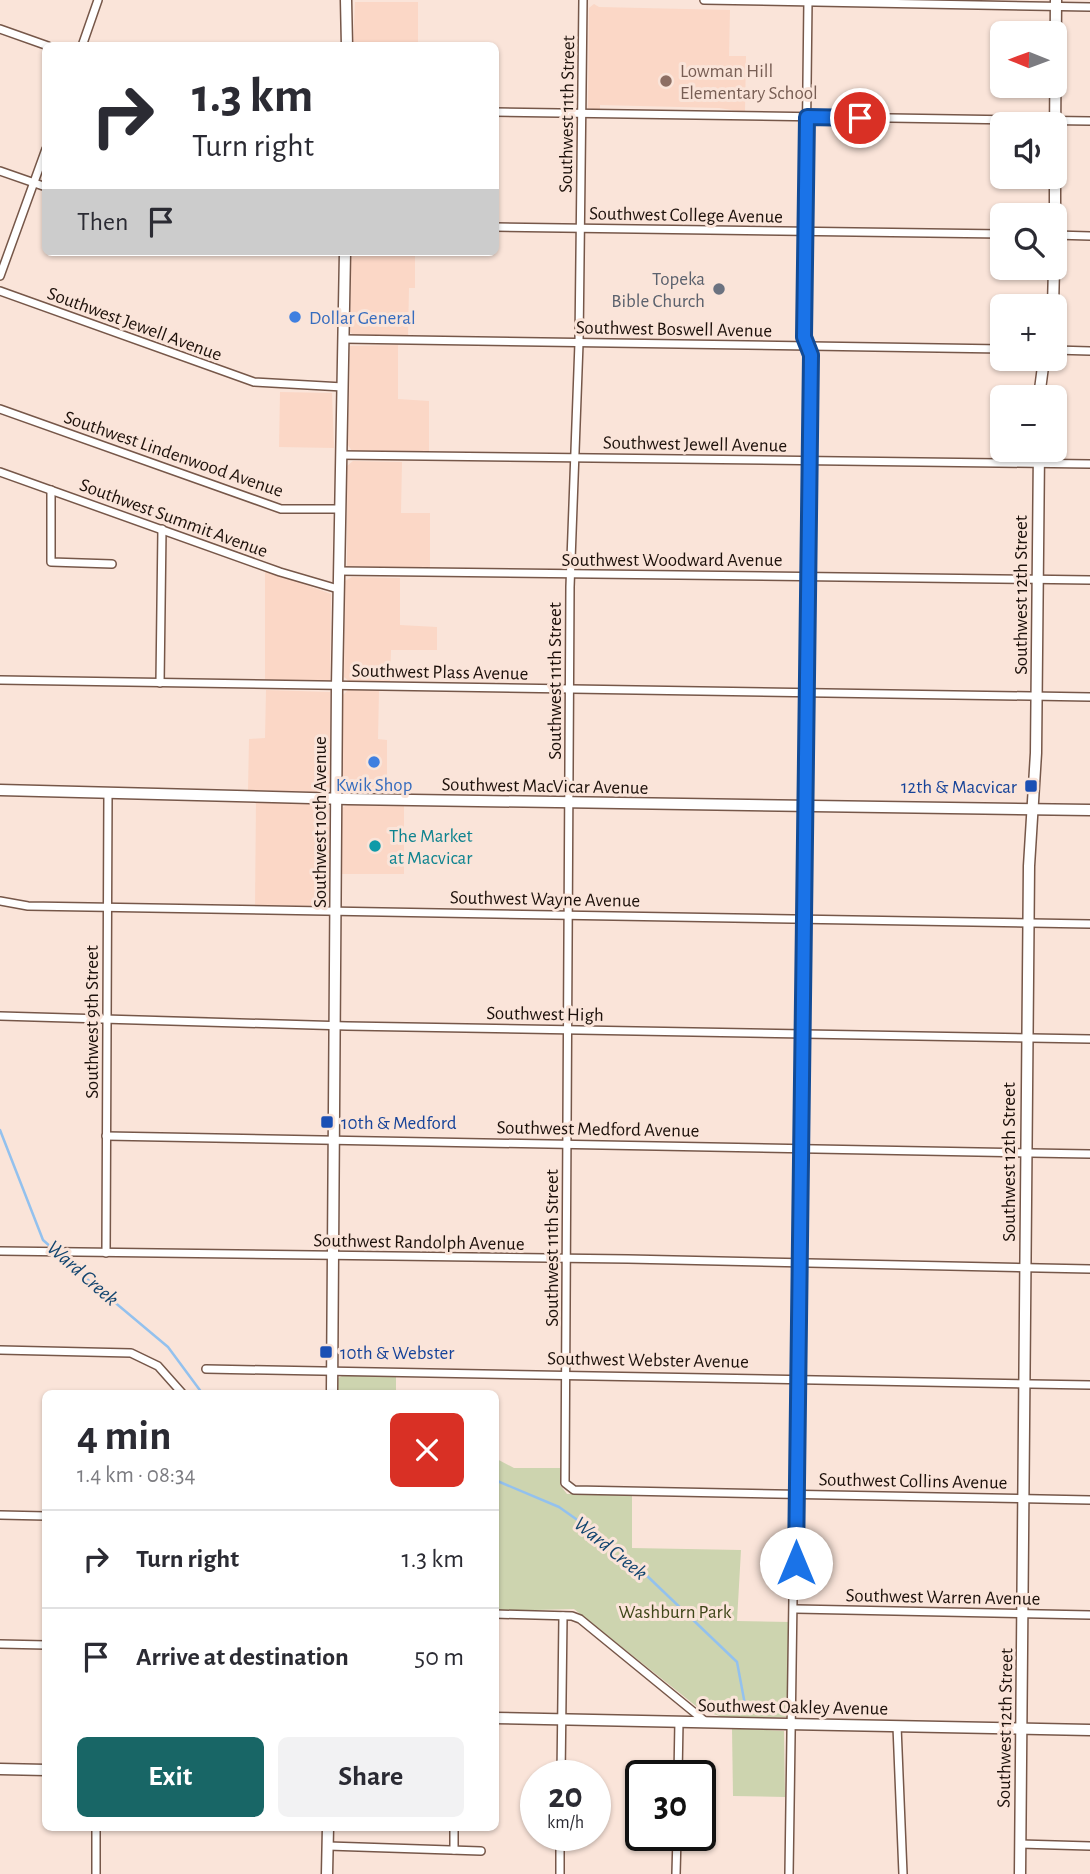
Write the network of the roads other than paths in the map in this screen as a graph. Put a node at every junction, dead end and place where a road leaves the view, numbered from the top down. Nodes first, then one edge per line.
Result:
1 (98, 0) edge
2 (346, 0) edge
3 (583, 0) edge
4 (704, 0) edge
5 (808, 1) edge
6 (1056, 3) edge
7 (1090, 7) edge
8 (0, 29) edge
9 (83, 42) edge
10 (347, 42) edge
11 (42, 44) edge
12 (1055, 112) edge
13 (499, 113) edge
14 (582, 114) junction
15 (807, 117) junction
16 (990, 120) edge
17 (1067, 121) edge
18 (1090, 121) edge
19 (42, 159) edge
20 (0, 171) edge
21 (33, 183) junction
22 (42, 186) edge
23 (499, 227) edge
24 (580, 228) junction
25 (806, 232) junction
26 (990, 234) edge
27 (1067, 235) edge
28 (1090, 236) edge
29 (345, 256) edge
30 (0, 275) edge
31 (0, 291) edge
32 (344, 339) junction
33 (579, 343) junction
34 (807, 346) junction
35 (990, 349) edge
36 (1067, 350) edge
37 (1090, 351) edge
38 (343, 387) junction
39 (0, 409) edge
40 (341, 455) junction
41 (576, 457) junction
42 (809, 460) junction
43 (1038, 464) junction
44 (1090, 464) edge
45 (0, 472) edge
46 (51, 490) junction
47 (340, 509) junction
48 (162, 530) junction
49 (111, 564) dead end
50 (339, 571) junction
51 (572, 574) junction
52 (808, 576) junction
53 (1038, 579) junction
54 (1090, 580) edge
55 (338, 589) junction
56 (0, 680) edge
57 (160, 683) junction
58 (337, 686) junction
59 (570, 689) junction
60 (807, 692) junction
61 (1037, 696) junction
62 (1090, 697) edge
63 (0, 790) edge
64 (108, 792) junction
65 (336, 798) junction
66 (569, 803) junction
67 (806, 806) junction
68 (1031, 810) junction
69 (1090, 810) edge
70 (0, 901) edge
71 (108, 907) junction
72 (335, 911) junction
73 (569, 914) junction
74 (803, 919) junction
75 (1028, 923) junction
76 (1090, 924) edge
77 (0, 1016) edge
78 (107, 1020) junction
79 (335, 1025) junction
80 (568, 1029) junction
81 (802, 1032) junction
82 (1027, 1037) junction
83 (1090, 1039) edge
84 (107, 1136) junction
85 (334, 1140) junction
86 (567, 1143) junction
87 (800, 1147) junction
88 (1026, 1152) junction
89 (1090, 1154) edge
90 (0, 1251) edge
91 (106, 1253) junction
92 (333, 1256) junction
93 (566, 1258) junction
94 (798, 1263) junction
95 (1025, 1268) junction
96 (1090, 1269) edge
97 (0, 1350) edge
98 (206, 1369) dead end
99 (332, 1371) junction
100 (565, 1373) junction
101 (797, 1378) junction
102 (1024, 1384) junction
103 (1090, 1385) edge
104 (179, 1390) edge
105 (332, 1390) edge
106 (568, 1487) joint
107 (796, 1493) junction
108 (1024, 1498) junction
109 (1090, 1500) edge
110 (0, 1515) edge
111 (42, 1516) edge
112 (796, 1609) junction
113 (499, 1614) edge
114 (1023, 1614) junction
115 (1090, 1615) edge
116 (563, 1616) junction
117 (0, 1644) edge
118 (42, 1645) edge
119 (499, 1718) edge
120 (562, 1719) junction
121 (679, 1721) junction
122 (706, 1722) junction
123 (792, 1724) junction
124 (897, 1726) junction
125 (1021, 1728) junction
126 (1090, 1730) edge
127 (561, 1760) edge
128 (678, 1760) edge
129 (0, 1769) edge
130 (42, 1770) edge
131 (96, 1831) edge
132 (328, 1831) edge
133 (454, 1831) edge
134 (1020, 1844) junction
135 (328, 1846) junction
136 (1090, 1846) edge
137 (454, 1850) junction
138 (481, 1851) dead end
139 (560, 1851) edge
140 (677, 1851) edge
141 (96, 1874) edge
142 (327, 1874) edge
143 (560, 1874) edge
144 (676, 1874) edge
145 (789, 1874) edge
146 (903, 1874) edge
147 (1020, 1874) edge

1 - 9 street
2 - 10 main road
3 - 14 street, Southwest 11th Street
4 - 5 street
5 - 6 street
5 - 15 street
6 - 7 street
6 - 12 main road
8 - 11 street
13 - 14 street
14 - 15 street
14 - 24 street, Southwest 11th Street
15 - 16 street
15 - 25 street
17 - 18 street
19 - 21 street
20 - 21 street
21 - 22 street
21 - 30 street
23 - 24 street, Southwest College Avenue
24 - 25 street, Southwest College Avenue
24 - 33 street, Southwest 11th Street
25 - 26 street, Southwest College Avenue
25 - 34 street
27 - 28 street
29 - 32 main road, Southwest 10th Avenue
31 - 38 street, Southwest Jewell Avenue
32 - 33 street, Southwest Boswell Avenue
32 - 38 main road, Southwest 10th Avenue
33 - 34 street, Southwest Boswell Avenue
33 - 41 street, Southwest 11th Street
34 - 35 street, Southwest Boswell Avenue
34 - 42 street
36 - 37 street
38 - 40 main road, Southwest 10th Avenue
39 - 47 street, Southwest Lindenwood Avenue
40 - 41 street, Southwest Jewell Avenue
40 - 47 main road, Southwest 10th Avenue
41 - 42 street, Southwest Jewell Avenue
41 - 51 street, Southwest 11th Street
42 - 43 street, Southwest Jewell Avenue
42 - 52 street
43 - 44 street, Southwest Jewell Avenue
43 - 53 main road, Southwest 12th Street
45 - 46 street, Southwest Summit Avenue
46 - 48 street, Southwest Summit Avenue
46 - 49 street
47 - 50 main road, Southwest 10th Avenue
48 - 55 street, Southwest Summit Avenue
48 - 57 street
50 - 51 street, Southwest Woodward Avenue
50 - 55 main road, Southwest 10th Avenue
51 - 52 street, Southwest Woodward Avenue
51 - 59 street, Southwest 11th Street
52 - 53 street, Southwest Woodward Avenue
52 - 60 street
53 - 54 street, Southwest Woodward Avenue
53 - 61 main road, Southwest 12th Street
55 - 58 main road, Southwest 10th Avenue
56 - 57 street, Southwest Plass Avenue
57 - 58 street, Southwest Plass Avenue
58 - 59 street, Southwest Plass Avenue
58 - 65 main road, Southwest 10th Avenue
59 - 60 street, Southwest Plass Avenue
59 - 66 street, Southwest 11th Street
60 - 61 street, Southwest Plass Avenue
60 - 67 street
61 - 62 street, Southwest Plass Avenue
61 - 68 main road, Southwest 12th Street
63 - 64 main road, Southwest MacVicar Avenue
64 - 65 main road, Southwest MacVicar Avenue
64 - 71 street, Southwest 9th Street
65 - 66 main road, Southwest MacVicar Avenue
65 - 72 main road, Southwest 10th Avenue
66 - 67 main road, Southwest MacVicar Avenue
66 - 73 street, Southwest 11th Street
67 - 68 main road, Southwest MacVicar Avenue
67 - 74 street
68 - 69 main road, Southwest MacVicar Avenue
68 - 75 main road, Southwest 12th Street
70 - 71 street, Southwest Wayne Avenue
71 - 72 street, Southwest Wayne Avenue
71 - 78 street, Southwest 9th Street
72 - 73 street, Southwest Wayne Avenue
72 - 79 main road, Southwest 10th Avenue
73 - 74 street, Southwest Wayne Avenue
73 - 80 street, Southwest 11th Street
74 - 75 street, Southwest Wayne Avenue
74 - 81 street
75 - 76 street, Southwest Wayne Avenue
75 - 82 main road, Southwest 12th Street
77 - 78 street, Southwest High
78 - 79 street, Southwest High
78 - 84 street, Southwest 9th Street
79 - 80 street, Southwest High
79 - 85 main road, Southwest 10th Avenue
80 - 81 street, Southwest High
80 - 86 street, Southwest 11th Street
81 - 82 street, Southwest High
81 - 87 street
82 - 83 street, Southwest High
82 - 88 main road, Southwest 12th Street
84 - 85 street, Southwest Medford Avenue
84 - 91 street, Southwest 9th Street
85 - 86 street, Southwest Medford Avenue
85 - 92 main road, Southwest 10th Avenue
86 - 87 street, Southwest Medford Avenue
86 - 93 street, Southwest 11th Street
87 - 88 street, Southwest Medford Avenue
87 - 94 street
88 - 89 street, Southwest Medford Avenue
88 - 95 main road, Southwest 12th Street
90 - 91 street, Southwest Randolph Avenue
91 - 92 street, Southwest Randolph Avenue
92 - 93 street, Southwest Randolph Avenue
92 - 99 main road, Southwest 10th Avenue
93 - 94 street, Southwest Randolph Avenue
93 - 100 street, Southwest 11th Street
94 - 95 street, Southwest Randolph Avenue
94 - 101 street
95 - 96 street, Southwest Randolph Avenue
95 - 102 main road, Southwest 12th Street
97 - 104 street
98 - 99 street, Southwest Webster Avenue
99 - 100 street, Southwest Webster Avenue
99 - 105 main road, Southwest 10th Avenue
100 - 101 street, Southwest Webster Avenue
100 - 106 street, Southwest 11th Street
101 - 102 street, Southwest Webster Avenue
101 - 107 street
102 - 103 street, Southwest Webster Avenue
102 - 108 main road, Southwest 12th Street
106 - 107 street, Southwest Collins Avenue
107 - 108 street, Southwest Collins Avenue
107 - 112 street
108 - 109 street, Southwest Collins Avenue
108 - 114 main road, Southwest 12th Street
110 - 111 street
112 - 114 street, Southwest Warren Avenue
112 - 123 street
113 - 116 street
114 - 115 street, Southwest Warren Avenue
114 - 125 main road, Southwest 12th Street
116 - 120 street
116 - 122 street
117 - 118 street
119 - 120 main road, Southwest Oakley Avenue
120 - 121 main road, Southwest Oakley Avenue
120 - 127 street
121 - 122 main road, Southwest Oakley Avenue
121 - 128 street
122 - 123 main road, Southwest Oakley Avenue
123 - 124 main road, Southwest Oakley Avenue
123 - 145 street
124 - 125 main road, Southwest Oakley Avenue
124 - 146 street
125 - 126 main road, Southwest Oakley Avenue
125 - 134 main road, Southwest 12th Street
129 - 130 main road
131 - 141 street
132 - 135 main road
133 - 137 street
134 - 136 street
134 - 147 main road, Southwest 12th Street
135 - 137 street
135 - 142 main road
137 - 138 street
139 - 143 street
140 - 144 street

